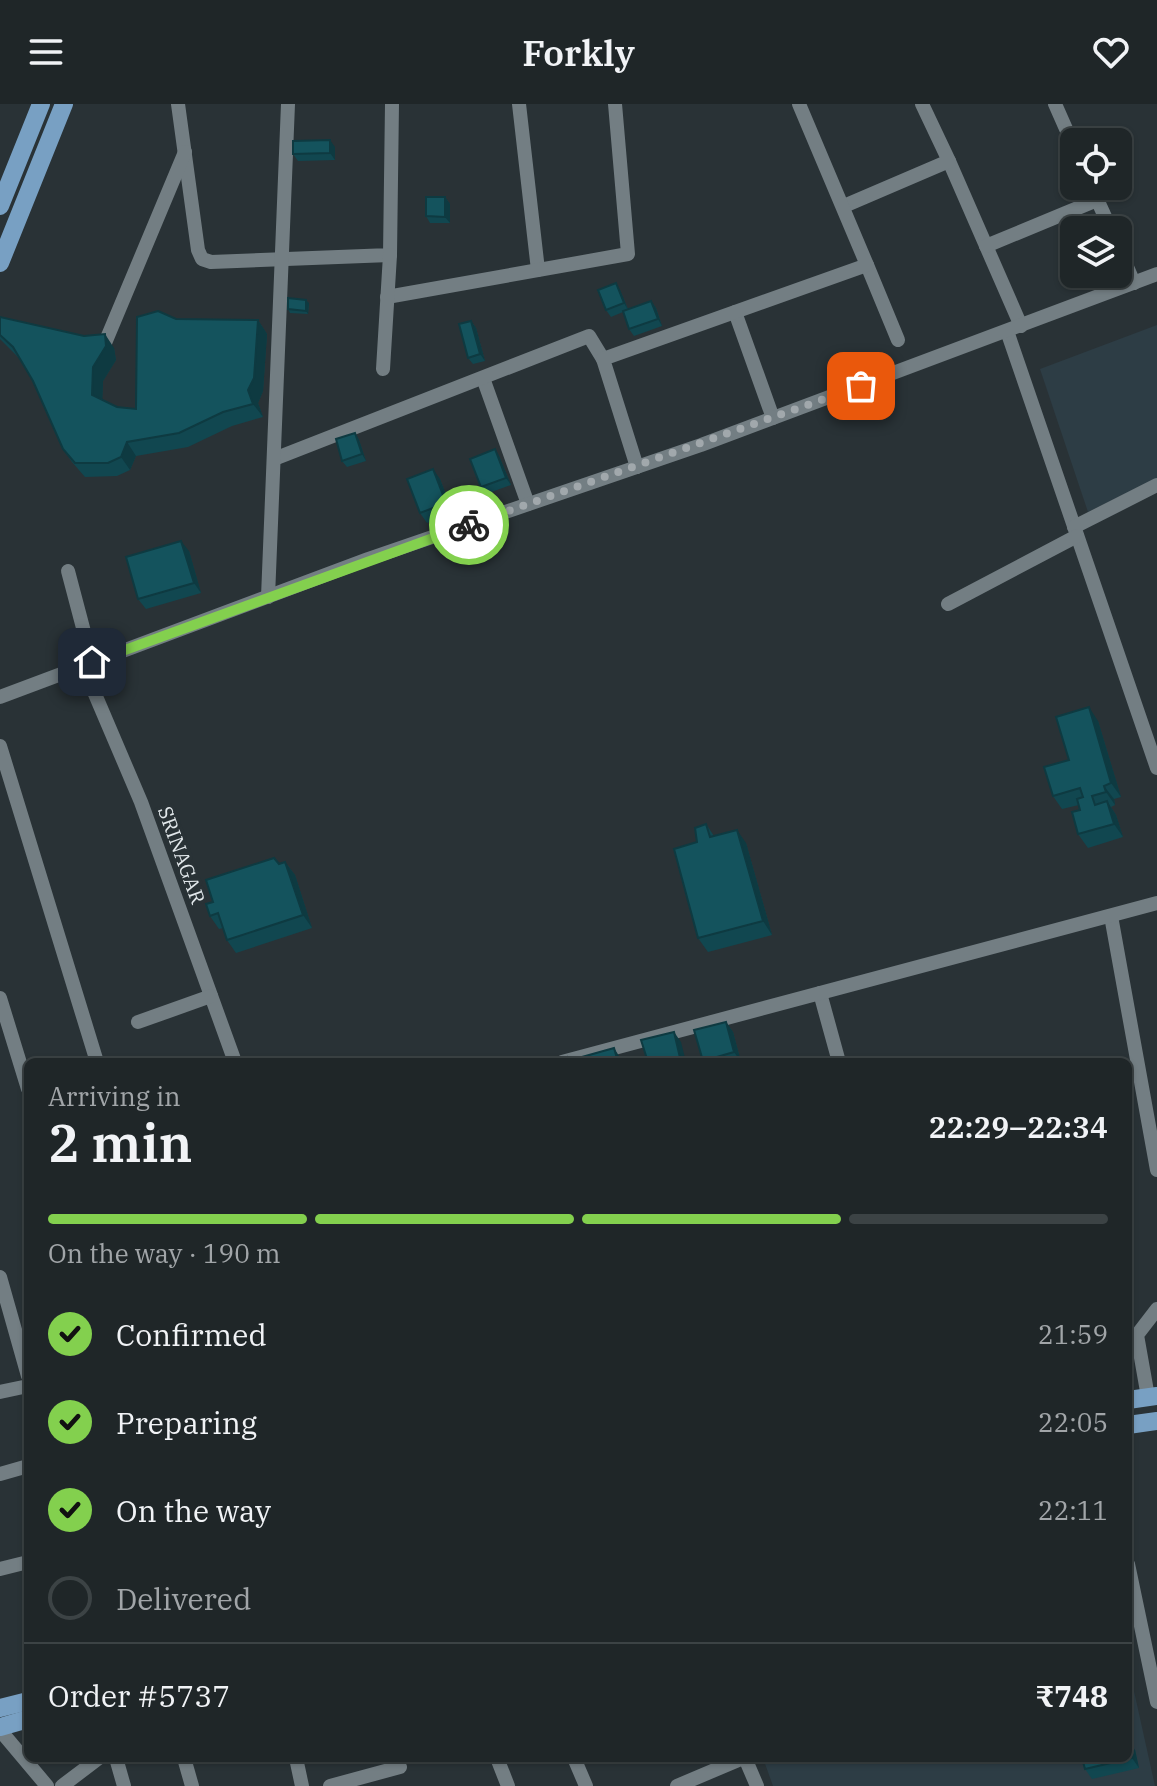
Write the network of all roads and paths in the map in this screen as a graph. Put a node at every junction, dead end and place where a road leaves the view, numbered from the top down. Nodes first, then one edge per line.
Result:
1 (41, 104) edge
2 (64, 104) edge
3 (178, 104) edge
4 (288, 104) edge
5 (392, 104) edge
6 (519, 104) edge
7 (615, 104) edge
8 (799, 104) edge
9 (922, 104) edge
10 (1055, 104) edge
11 (1066, 128) edge
12 (185, 152) junction
13 (949, 161) junction
14 (1080, 200) edge
15 (0, 206) edge
16 (844, 206) junction
17 (986, 246) junction
18 (390, 255) junction
19 (282, 259) junction
20 (0, 263) edge
21 (867, 265) junction
22 (538, 270) junction
23 (1157, 274) edge
24 (1132, 278) edge
25 (1134, 283) junction
26 (387, 297) junction
27 (735, 312) junction
28 (1014, 329) junction
29 (898, 340) dead end
30 (105, 343) edge
31 (603, 359) junction
32 (383, 369) dead end
33 (483, 378) junction
34 (773, 418) junction
35 (274, 459) junction
36 (637, 467) junction
37 (1157, 485) edge
38 (528, 504) junction
39 (1076, 531) junction
40 (68, 571) dead end
41 (268, 597) junction
42 (948, 604) dead end
43 (87, 664) junction
44 (0, 697) edge
45 (0, 746) edge
46 (1157, 768) edge
47 (1157, 903) edge
48 (1111, 916) junction
49 (820, 993) junction
50 (211, 996) junction
51 (0, 998) edge
52 (138, 1022) dead end
53 (625, 1045) junction
54 (96, 1058) edge
55 (234, 1058) edge
56 (577, 1058) edge
57 (629, 1058) edge
58 (838, 1058) edge
59 (24, 1076) edge
60 (1157, 1170) edge
61 (0, 1277) edge
62 (1157, 1309) edge
63 (4, 1310) edge
64 (24, 1365) edge
65 (24, 1387) edge
66 (0, 1392) edge
67 (1152, 1396) edge
68 (1132, 1399) edge
69 (1157, 1421) edge
70 (1132, 1424) edge
71 (24, 1467) edge
72 (0, 1474) edge
73 (24, 1563) edge
74 (0, 1569) edge
75 (1132, 1583) edge
76 (24, 1702) edge
77 (1157, 1702) edge
78 (0, 1708) edge
79 (24, 1721) edge
80 (2, 1734) edge
81 (24, 1759) edge
82 (26, 1762) edge
83 (94, 1762) edge
84 (117, 1762) edge
85 (185, 1762) edge
86 (297, 1762) edge
87 (499, 1762) edge
88 (576, 1762) edge
89 (734, 1762) edge
90 (746, 1762) edge
91 (400, 1767) dead end
92 (47, 1786) edge
93 (62, 1786) edge
94 (124, 1786) edge
95 (192, 1786) edge
96 (302, 1786) edge
97 (330, 1786) edge
98 (508, 1786) edge
99 (586, 1786) edge
100 (677, 1786) edge
101 (757, 1786) edge

1 - 15 main road
2 - 20 main road
3 - 12 street
4 - 19 street
5 - 18 street
6 - 22 street
7 - 22 street
8 - 16 street
9 - 13 street
10 - 11 street
12 - 19 street
12 - 30 street
13 - 16 street
13 - 17 street
14 - 17 street
16 - 21 street
17 - 28 street
18 - 19 street
18 - 26 street
19 - 35 street
21 - 27 street
21 - 29 street
22 - 26 street
23 - 25 street
24 - 25 street
25 - 28 street
26 - 32 street
27 - 31 street
27 - 34 street
28 - 34 street
28 - 39 street
31 - 33 street
31 - 36 street
33 - 35 street
33 - 38 street
34 - 36 street
35 - 41 street
36 - 38 street
37 - 39 street
38 - 41 street
39 - 42 street
39 - 46 street
40 - 43 street, SRINAGAR
41 - 43 street
43 - 44 street
43 - 50 street, SRINAGAR
45 - 54 street
47 - 48 street
48 - 49 street
48 - 60 street
49 - 53 street
49 - 58 street
50 - 52 street
50 - 55 street, SRINAGAR
51 - 59 street
53 - 56 street
53 - 57 street
61 - 63 street
62 - 67 street
63 - 64 street
65 - 66 street
67 - 68 main road
69 - 70 main road
71 - 72 street
73 - 74 street
75 - 77 street
76 - 78 main road
79 - 80 main road
80 - 81 street
82 - 92 street
83 - 93 street
84 - 94 street
85 - 95 street
86 - 96 street
87 - 98 street
88 - 99 street
89 - 100 street
90 - 101 street
91 - 97 street

